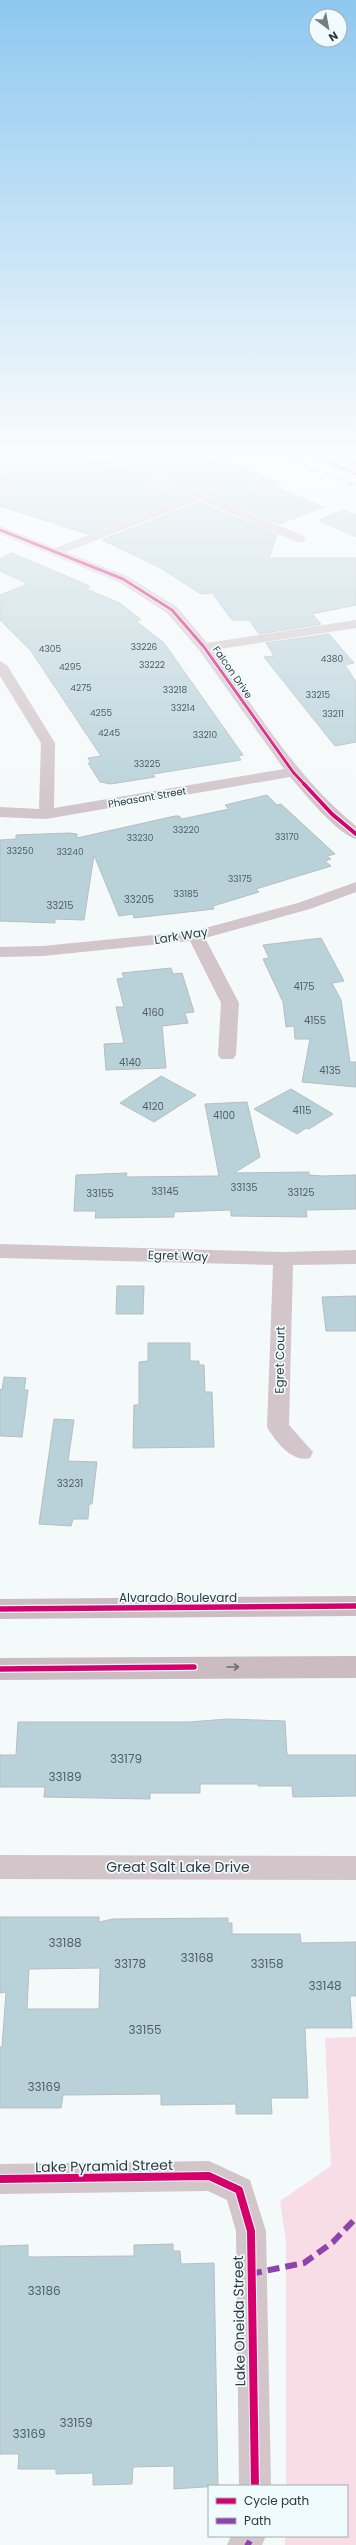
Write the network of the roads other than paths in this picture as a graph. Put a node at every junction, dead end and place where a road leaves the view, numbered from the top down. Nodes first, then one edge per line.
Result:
1 (106, 572) edge
2 (356, 624) edge
3 (204, 647) junction
4 (0, 665) edge
5 (293, 772) junction
6 (0, 812) edge
7 (46, 814) junction
8 (356, 834) edge
9 (356, 887) edge
10 (195, 936) junction
11 (0, 952) edge
12 (227, 1055) dead end
13 (0, 1251) edge
14 (356, 1257) edge
15 (283, 1259) junction
16 (302, 1452) dead end
17 (356, 1606) edge
18 (0, 1609) edge
19 (356, 1667) edge
20 (0, 1669) edge
21 (0, 1867) edge
22 (356, 1868) edge
23 (209, 2176) joint
24 (0, 2179) edge
25 (255, 2485) edge

1 - 3 street, Falcon Drive
2 - 3 street
3 - 5 street, Falcon Drive
4 - 7 street
5 - 7 street, Pheasant Street
5 - 8 street, Falcon Drive
6 - 7 street, Pheasant Street
9 - 10 street, Lark Way
10 - 11 street, Lark Way
10 - 12 street
13 - 15 street, Egret Way
14 - 15 street, Egret Way
15 - 16 street, Egret Court
17 - 18 main road, Alvarado Boulevard
20 -> 19 main road
21 - 22 street, Great Salt Lake Drive
23 - 24 street, Lake Pyramid Street
23 - 25 street, Lake Oneida Street

